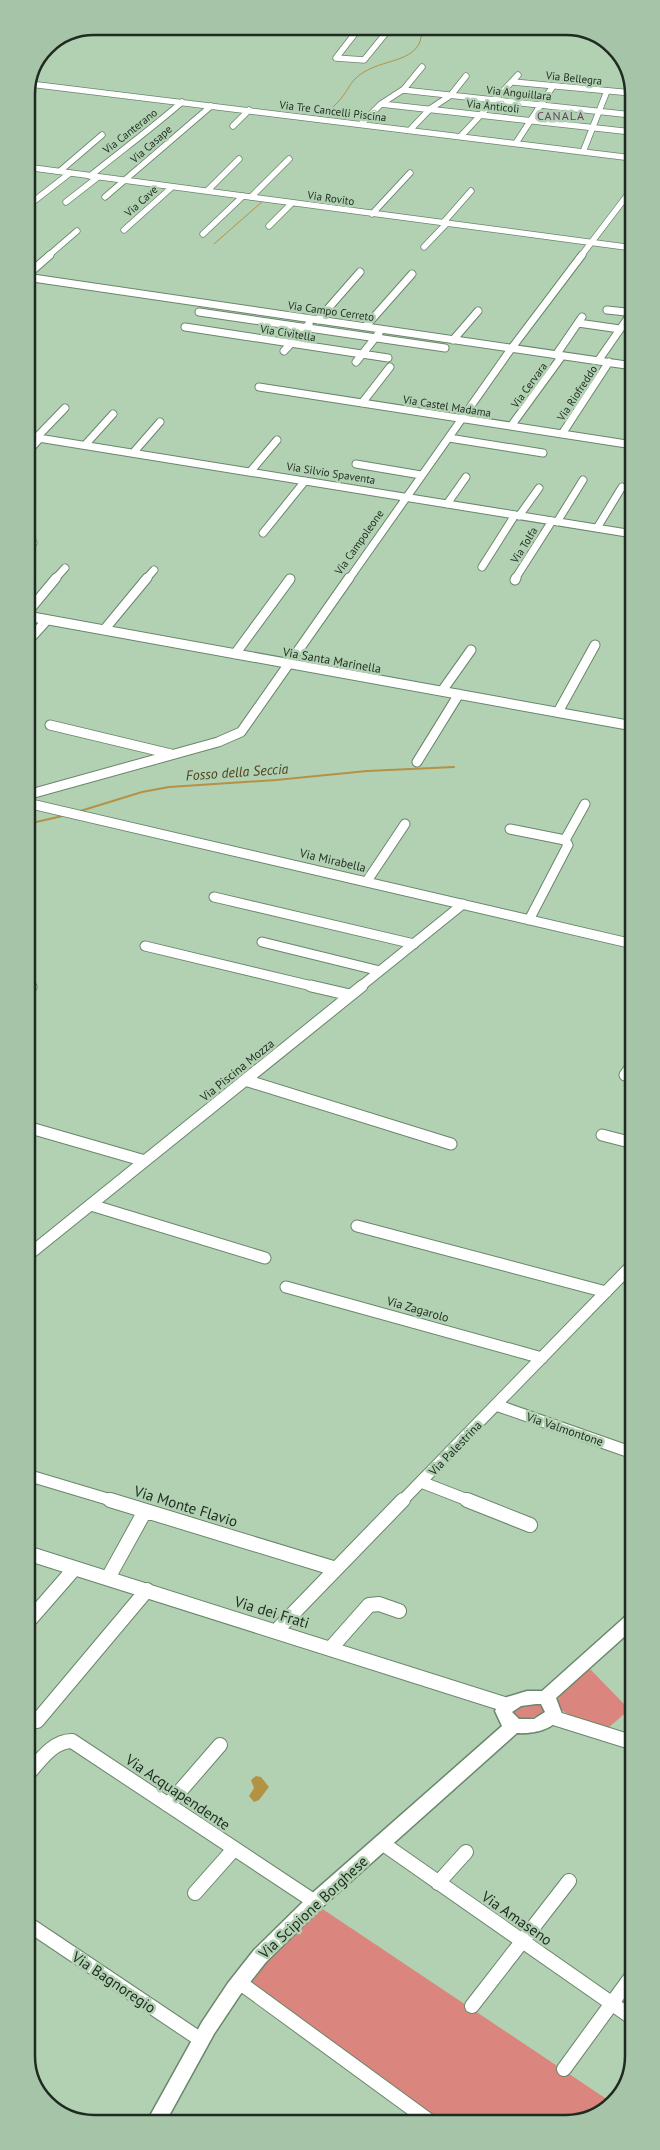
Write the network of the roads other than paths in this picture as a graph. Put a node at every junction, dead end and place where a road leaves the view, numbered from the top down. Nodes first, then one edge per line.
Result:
1 (353, 35) edge
2 (384, 35) edge
3 (422, 67) dead end
4 (518, 75) dead end
5 (466, 76) dead end
6 (513, 82) junction
7 (36, 85) edge
8 (553, 86) junction
9 (403, 90) junction
10 (606, 91) junction
11 (625, 92) edge
12 (451, 96) junction
13 (496, 100) junction
14 (182, 102) junction
15 (381, 104) junction
16 (541, 105) junction
17 (210, 106) junction
18 (430, 109) junction
19 (249, 110) junction
20 (597, 111) junction
21 (482, 114) junction
22 (625, 114) edge
23 (531, 120) junction
24 (361, 124) junction
25 (233, 126) dead end
26 (592, 127) junction
27 (410, 130) junction
28 (625, 131) edge
29 (102, 135) dead end
30 (461, 136) junction
31 (516, 143) junction
32 (583, 152) junction
33 (625, 157) edge
34 (239, 159) dead end
35 (289, 159) dead end
36 (35, 168) edge
37 (60, 172) junction
38 (70, 173) junction
39 (410, 174) dead end
40 (90, 176) junction
41 (98, 177) junction
42 (124, 180) junction
43 (172, 187) junction
44 (207, 191) junction
45 (471, 191) dead end
46 (243, 196) junction
47 (105, 197) dead end
48 (251, 197) junction
49 (625, 198) edge
50 (35, 201) edge
51 (66, 202) dead end
52 (292, 203) junction
53 (372, 214) junction
54 (445, 224) junction
55 (269, 226) dead end
56 (124, 230) dead end
57 (77, 231) dead end
58 (203, 234) dead end
59 (592, 243) junction
60 (424, 247) dead end
61 (625, 247) edge
62 (35, 268) edge
63 (360, 272) dead end
64 (412, 274) dead end
65 (35, 277) edge
66 (607, 310) dead end
67 (478, 311) dead end
68 (199, 312) dead end
69 (625, 313) edge
70 (316, 319) junction
71 (625, 321) edge
72 (366, 326) junction
73 (185, 327) dead end
74 (306, 327) junction
75 (620, 328) junction
76 (383, 329) junction
77 (376, 338) junction
78 (453, 340) junction
79 (291, 344) junction
80 (445, 348) dead end
81 (511, 348) junction
82 (284, 351) dead end
83 (362, 354) junction
84 (559, 355) junction
85 (388, 358) dead end
86 (598, 361) junction
87 (356, 362) dead end
88 (609, 362) junction
89 (625, 365) edge
90 (390, 367) dead end
91 (259, 387) dead end
92 (362, 403) junction
93 (65, 408) dead end
94 (113, 414) dead end
95 (463, 418) junction
96 (160, 422) dead end
97 (511, 426) junction
98 (562, 434) junction
99 (35, 437) edge
100 (39, 438) junction
101 (449, 438) junction
102 (277, 440) dead end
103 (35, 443) edge
104 (625, 444) edge
105 (84, 445) junction
106 (133, 453) junction
107 (543, 453) dead end
108 (356, 464) dead end
109 (250, 472) junction
110 (421, 475) junction
111 (466, 477) dead end
112 (305, 480) junction
113 (582, 480) dead end
114 (622, 487) dead end
115 (539, 488) dead end
116 (405, 497) junction
117 (447, 504) junction
118 (517, 516) junction
119 (555, 522) junction
120 (596, 528) junction
121 (263, 533) dead end
122 (625, 533) edge
123 (482, 567) dead end
124 (65, 568) dead end
125 (154, 570) dead end
126 (290, 579) dead end
127 (515, 580) dead end
128 (35, 605) edge
129 (35, 617) edge
130 (47, 620) junction
131 (104, 630) junction
132 (35, 633) edge
133 (595, 645) dead end
134 (471, 650) dead end
135 (235, 654) junction
136 (287, 663) junction
137 (442, 691) junction
138 (459, 694) junction
139 (558, 712) junction
140 (50, 725) dead end
141 (625, 725) edge
142 (172, 755) junction
143 (417, 762) dead end
144 (35, 793) edge
145 (584, 804) dead end
146 (35, 805) edge
147 (405, 824) dead end
148 (510, 829) dead end
149 (565, 840) junction
150 (367, 881) junction
151 (214, 898) dead end
152 (463, 904) junction
153 (530, 920) junction
154 (262, 942) dead end
155 (625, 942) edge
156 (414, 944) junction
157 (145, 946) dead end
158 (380, 971) junction
159 (350, 995) junction
160 (245, 1080) junction
161 (35, 1129) edge
162 (602, 1135) dead end
163 (625, 1141) edge
164 (451, 1144) dead end
165 (145, 1161) junction
166 (91, 1204) junction
167 (357, 1226) dead end
168 (35, 1250) edge
169 (265, 1258) dead end
170 (625, 1272) edge
171 (286, 1286) dead end
172 (606, 1292) junction
173 (542, 1358) junction
174 (496, 1405) junction
175 (625, 1450) edge
176 (35, 1477) edge
177 (421, 1482) junction
178 (145, 1511) junction
179 (530, 1525) dead end
180 (35, 1556) edge
181 (75, 1568) junction
182 (336, 1569) junction
183 (108, 1578) junction
184 (147, 1590) junction
185 (399, 1611) dead end
186 (35, 1614) edge
187 (625, 1628) edge
188 (276, 1631) junction
189 (331, 1648) junction
190 (544, 1698) junction
191 (507, 1705) junction
192 (551, 1717) junction
193 (37, 1721) dead end
194 (515, 1725) junction
195 (625, 1741) edge
196 (220, 1745) dead end
197 (35, 1767) edge
198 (168, 1805) junction
199 (382, 1843) junction
200 (234, 1849) junction
201 (466, 1852) dead end
202 (569, 1881) dead end
203 (438, 1883) junction
204 (195, 1893) dead end
205 (315, 1902) junction
206 (35, 1929) edge
207 (522, 1941) junction
208 (239, 1982) junction
209 (625, 1985) edge
210 (611, 2003) junction
211 (472, 2006) dead end
212 (625, 2013) edge
213 (201, 2040) junction
214 (564, 2069) dead end
215 (159, 2115) edge
216 (421, 2115) edge

1 - 2 street
3 - 9 street
4 - 6 street
5 - 12 street
6 - 8 street, Via Bellegra
6 - 13 street
7 - 14 street, Via Tre Cancelli Piscina
8 - 10 street, Via Bellegra
8 - 16 street
9 - 12 street, Via Anguillara
9 - 15 street
10 - 11 street, Via Bellegra
10 - 20 street
12 - 13 street, Via Anguillara
12 - 18 street
13 - 16 street, Via Anguillara
13 - 21 street
14 - 17 street, Via Tre Cancelli Piscina
14 - 40 street, Via Canterano
15 - 18 street, Via Anticoli
15 - 24 street
16 - 20 street, Via Anguillara
16 - 23 street
17 - 19 street, Via Tre Cancelli Piscina
17 - 42 street, Via Casape
18 - 21 street, Via Anticoli
18 - 27 street
19 - 24 street, Via Tre Cancelli Piscina
19 - 25 street
20 - 22 street, Via Anguillara
20 - 26 street
21 - 23 street, Via Anticoli
21 - 30 street
23 - 26 street, Via Anticoli
23 - 31 street
24 - 27 street, Via Tre Cancelli Piscina
26 - 28 street, Via Anticoli
26 - 32 street
27 - 30 street, Via Tre Cancelli Piscina
29 - 37 street
30 - 31 street, Via Tre Cancelli Piscina
31 - 32 street, Via Tre Cancelli Piscina
32 - 33 street, Via Tre Cancelli Piscina
34 - 44 street
35 - 48 street
36 - 37 street, Via Rovito
37 - 38 street, Via Rovito
38 - 40 street, Via Rovito
38 - 50 street
39 - 53 street
40 - 41 street, Via Rovito
41 - 42 street, Via Rovito
41 - 51 street
42 - 43 street, Via Rovito
42 - 47 street, Via Casape
43 - 44 street, Via Rovito
43 - 56 street, Via Cave
44 - 46 street, Via Rovito
45 - 54 street
46 - 48 street, Via Rovito
46 - 58 street
48 - 52 street, Via Rovito
49 - 59 street, Via Campoleone
52 - 53 street, Via Rovito
52 - 55 street
53 - 54 street, Via Rovito
54 - 59 street, Via Rovito
54 - 60 street
57 - 62 street
59 - 61 street, Via Rovito
59 - 81 street, Via Campoleone
63 - 70 street
64 - 72 street
65 - 70 street, Via Campo Cerreto
66 - 69 street
67 - 78 street
68 - 74 street
70 - 72 street, Via Campo Cerreto
70 - 74 street
71 - 75 street
72 - 76 street, Via Campo Cerreto
73 - 79 street, Via Civitella
74 - 77 street
74 - 79 street
75 - 84 street, Via Cervara
75 - 86 street
76 - 77 street
76 - 78 street, Via Campo Cerreto
77 - 80 street
77 - 83 street
78 - 81 street, Via Campo Cerreto
79 - 82 street
79 - 83 street, Via Civitella
81 - 84 street, Via Campo Cerreto
81 - 95 street, Via Campoleone
83 - 85 street, Via Civitella
83 - 87 street
84 - 86 street, Via Campo Cerreto
84 - 97 street, Via Cervara
86 - 88 street, Via Campo Cerreto
88 - 89 street, Via Campo Cerreto
88 - 98 street, Via Riofreddo
90 - 92 street
91 - 92 street, Via Castel Madama
92 - 95 street, Via Castel Madama
93 - 100 street
94 - 105 street
95 - 97 street, Via Castel Madama
95 - 101 street, Via Campoleone
96 - 106 street
97 - 98 street, Via Castel Madama
98 - 104 street, Via Castel Madama
99 - 100 street, Via Silvio Spaventa
100 - 103 street
100 - 105 street, Via Silvio Spaventa
101 - 107 street
101 - 110 street, Via Campoleone
102 - 109 street
105 - 106 street, Via Silvio Spaventa
106 - 109 street, Via Silvio Spaventa
108 - 110 street
109 - 112 street, Via Silvio Spaventa
110 - 116 street, Via Campoleone
111 - 117 street
112 - 116 street, Via Silvio Spaventa
112 - 121 street
113 - 119 street, Via Tolfa
114 - 120 street
115 - 118 street
116 - 117 street, Via Silvio Spaventa
116 - 136 street, Via Campoleone
117 - 118 street, Via Silvio Spaventa
118 - 119 street, Via Silvio Spaventa
118 - 123 street
119 - 120 street, Via Silvio Spaventa
119 - 127 street, Via Tolfa
120 - 122 street, Via Silvio Spaventa
124 - 128 street
125 - 131 street
126 - 135 street
129 - 130 street, Via Santa Marinella
130 - 131 street, Via Santa Marinella
130 - 132 street
131 - 135 street, Via Santa Marinella
133 - 139 street
134 - 137 street
135 - 136 street, Via Santa Marinella
136 - 137 street, Via Santa Marinella
136 - 142 street, Via Campoleone
137 - 138 street, Via Santa Marinella
138 - 139 street, Via Santa Marinella
138 - 143 street
139 - 141 street, Via Santa Marinella
140 - 142 street
142 - 144 street, Via Campoleone
145 - 149 street
146 - 150 street, Via Mirabella
147 - 150 street
148 - 149 street
149 - 153 street
150 - 152 street, Via Mirabella
151 - 156 street
152 - 153 street, Via Mirabella
152 - 156 street, Via Piscina Mozza
153 - 155 street, Via Mirabella
154 - 158 street
156 - 158 street, Via Piscina Mozza
157 - 159 street
158 - 159 street, Via Piscina Mozza
159 - 160 street, Via Piscina Mozza
160 - 164 street
160 - 165 street, Via Piscina Mozza
161 - 165 street
162 - 163 street
165 - 166 street, Via Piscina Mozza
166 - 168 street, Via Piscina Mozza
166 - 169 street
167 - 172 street
170 - 172 street, Via Palestrina
171 - 173 street, Via Zagarolo
172 - 173 street, Via Palestrina
173 - 174 street, Via Palestrina
174 - 175 street, Via Valmontone
174 - 177 street, Via Palestrina
176 - 178 street, Via Monte Flavio
177 - 179 street
177 - 182 street, Via Palestrina
178 - 182 street, Via Monte Flavio
178 - 183 street
180 - 181 street, Via dei Frati
181 - 183 street, Via dei Frati
181 - 186 street
182 - 188 street, Via Palestrina
183 - 184 street, Via dei Frati
184 - 188 street, Via dei Frati
184 - 193 street
185 - 189 street
187 - 190 main road
188 - 189 street, Via dei Frati
189 - 191 street, Via dei Frati
190 - 191 main road
190 - 192 main road
191 - 194 main road
192 - 194 main road
192 - 195 street
194 - 199 main road, Via Scipione Borghese
196 - 198 street
197 - 198 street, Via Acquapendente
198 - 200 street, Via Acquapendente
199 - 203 street, Via Amaseno
199 - 205 main road, Via Scipione Borghese
200 - 204 street
200 - 205 street, Via Acquapendente
201 - 203 street
202 - 207 street
203 - 207 street, Via Amaseno
205 - 208 main road, Via Scipione Borghese
206 - 213 street, Via Bagnoregio
207 - 210 street, Via Amaseno
207 - 211 street
208 - 213 main road, Via Scipione Borghese
208 - 216 street
209 - 210 street
210 - 212 street, Via Amaseno
210 - 214 street
213 - 215 main road, Via Scipione Borghese

